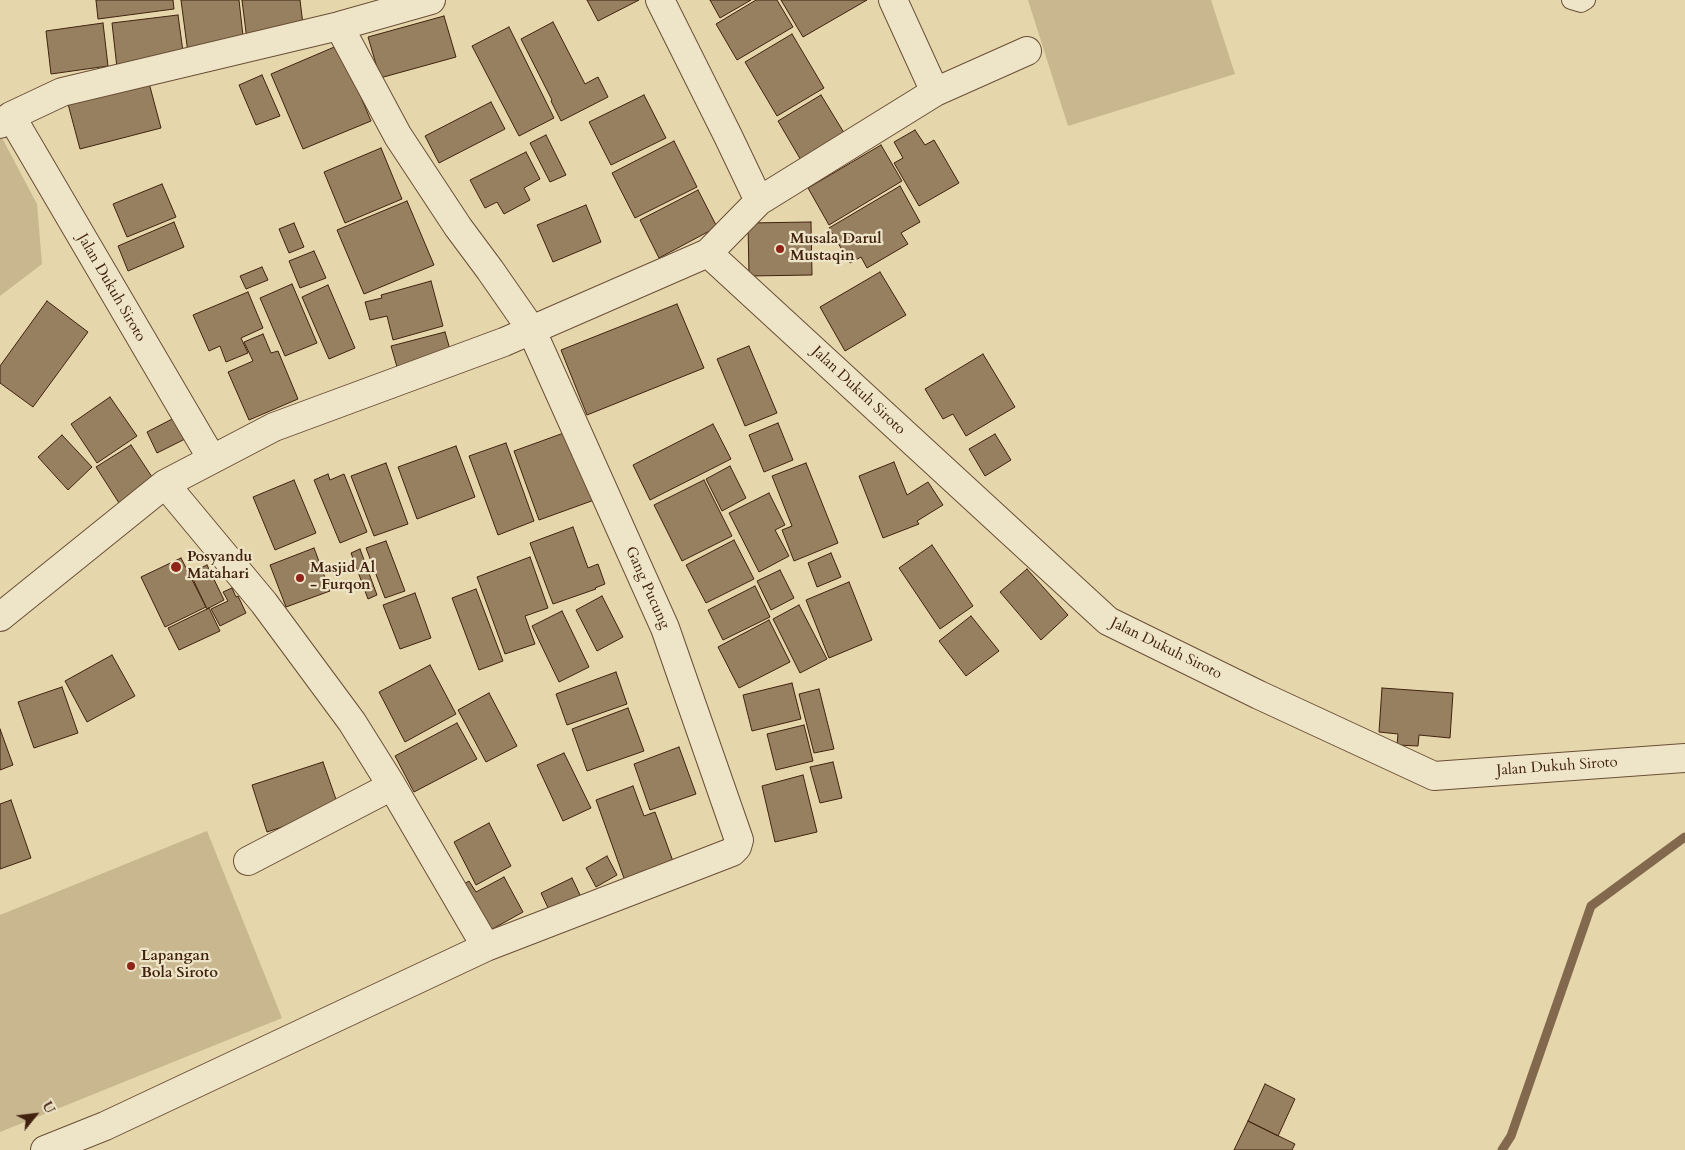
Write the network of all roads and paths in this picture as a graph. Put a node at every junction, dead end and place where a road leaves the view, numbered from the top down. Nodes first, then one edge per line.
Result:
1 (431, 0) edge
2 (660, 0) edge
3 (893, 0) edge
4 (1571, 0) edge
5 (1586, 0) edge
6 (339, 26) junction
7 (1028, 50) dead end
8 (935, 92) junction
9 (5, 120) edge
10 (759, 201) junction
11 (708, 253) junction
12 (531, 330) junction
13 (212, 459) junction
14 (165, 484) junction
15 (0, 617) edge
16 (1683, 758) edge
17 (392, 786) junction
18 (248, 860) dead end
19 (486, 946) junction
20 (45, 1150) edge

1 - 6 street, Jalan Dukuh Siroto
2 - 10 street
3 - 8 street
4 - 5 lane
6 - 9 street, Jalan Dukuh Siroto
6 - 12 street
7 - 8 street
8 - 10 street
9 - 13 street, Jalan Dukuh Siroto
10 - 11 street
11 - 12 street
11 - 16 street, Jalan Dukuh Siroto
12 - 13 street
12 - 19 street, Gang Pucung
13 - 14 street
14 - 15 street
14 - 17 street
17 - 18 street
17 - 19 street
19 - 20 street

